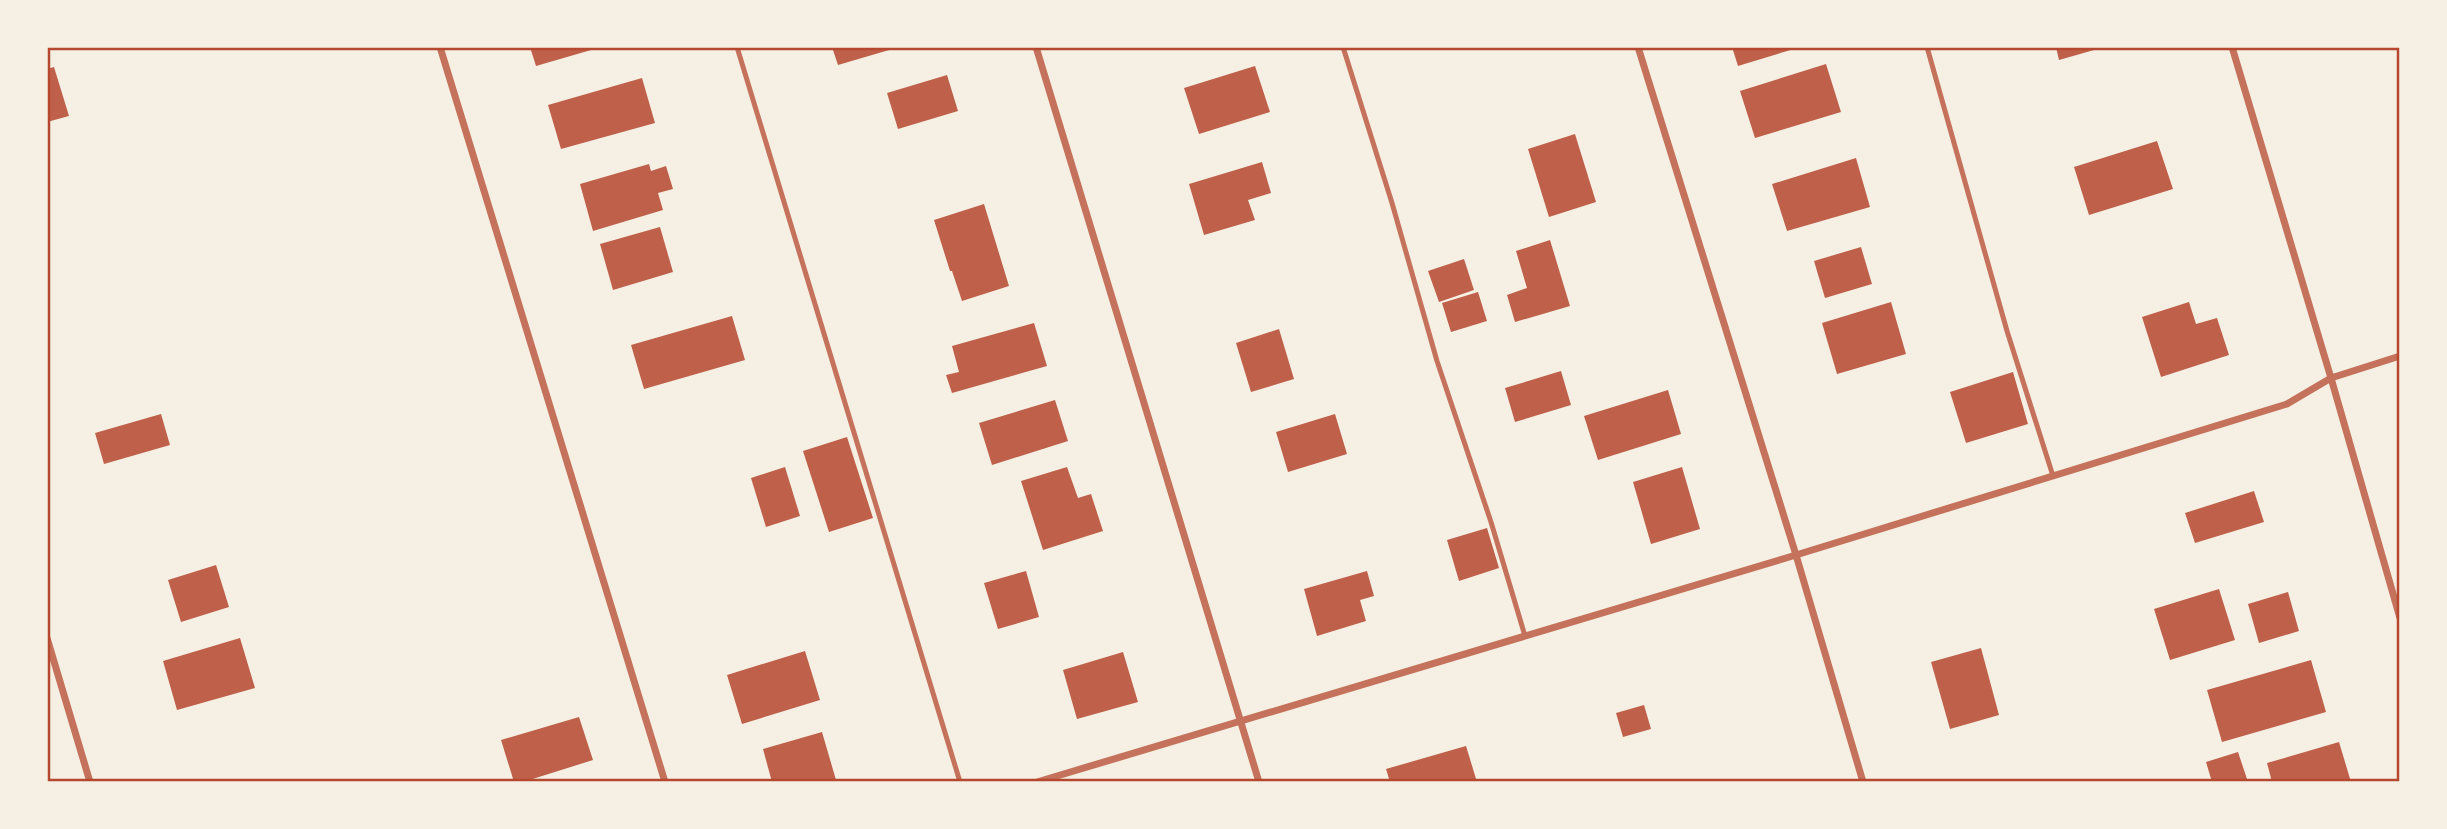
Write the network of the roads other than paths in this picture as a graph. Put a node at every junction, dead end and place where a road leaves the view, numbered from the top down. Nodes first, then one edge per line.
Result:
1 (440, 47) edge
2 (737, 47) edge
3 (1036, 47) edge
4 (1343, 47) edge
5 (1638, 47) edge
6 (1927, 47) edge
7 (2232, 47) edge
8 (2400, 356) edge
9 (2332, 378) junction
10 (2053, 476) junction
11 (1796, 555) junction
12 (2400, 618) edge
13 (1525, 636) junction
14 (47, 638) edge
15 (1241, 721) junction
16 (90, 782) edge
17 (664, 782) edge
18 (960, 782) edge
19 (1037, 782) edge
20 (1259, 782) edge
21 (1863, 782) edge

1 - 17 street
2 - 18 lane
3 - 15 street
4 - 13 lane
5 - 11 street
6 - 10 lane
7 - 9 street
8 - 9 street
9 - 10 street
9 - 12 street
10 - 11 street
11 - 13 street
11 - 21 street
13 - 15 street
14 - 16 street
15 - 19 street
15 - 20 street

